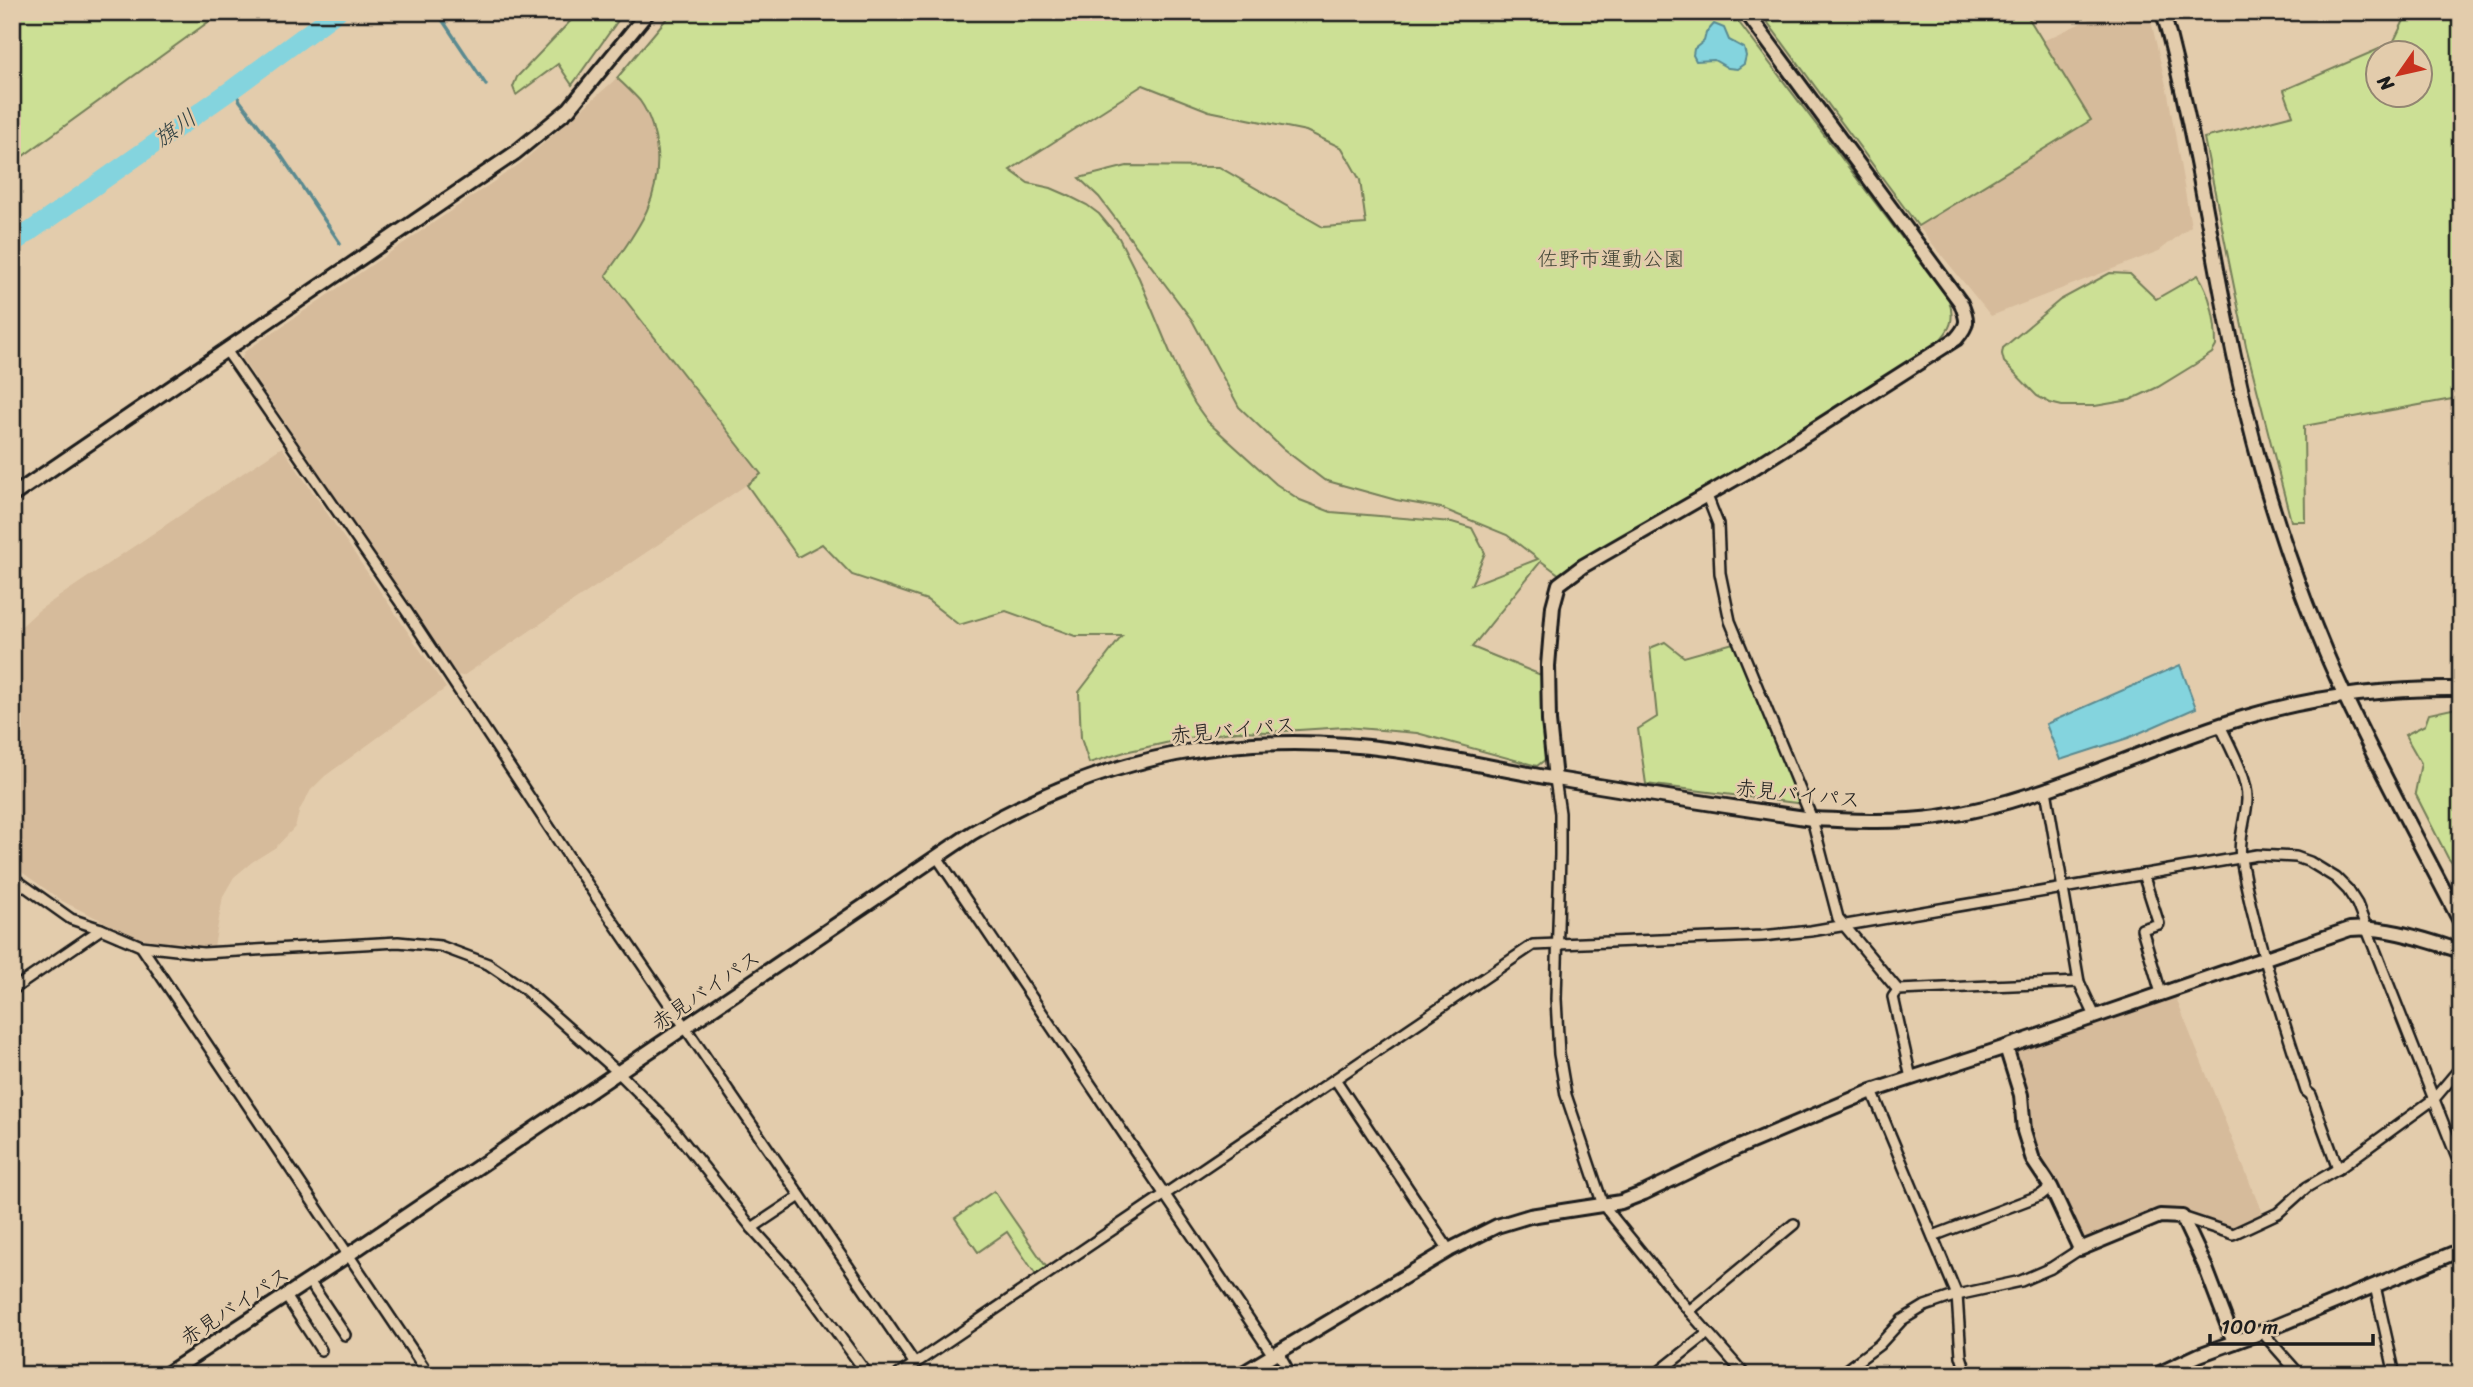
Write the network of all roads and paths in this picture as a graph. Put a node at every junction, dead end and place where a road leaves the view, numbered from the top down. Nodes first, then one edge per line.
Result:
1 (648, 12) edge
2 (1746, 12) edge
3 (2164, 12) edge
4 (226, 350) junction
5 (12, 496) edge
6 (1707, 496) junction
7 (2461, 689) edge
8 (2345, 695) junction
9 (2220, 725) junction
10 (1555, 779) junction
11 (2046, 790) junction
12 (1812, 818) junction
13 (2241, 856) junction
14 (937, 857) junction
15 (2143, 874) junction
16 (12, 877) edge
17 (2064, 889) junction
18 (2461, 923) edge
19 (1845, 925) junction
20 (2367, 928) junction
21 (101, 929) junction
22 (1557, 944) junction
23 (141, 946) junction
24 (2461, 951) edge
25 (2264, 958) junction
26 (2079, 982) junction
27 (12, 990) edge
28 (1898, 990) junction
29 (2161, 993) junction
30 (2095, 1016) junction
31 (687, 1027) junction
32 (2006, 1047) junction
33 (2461, 1067) edge
34 (618, 1073) junction
35 (1911, 1078) junction
36 (1335, 1079) junction
37 (1872, 1091) junction
38 (2434, 1099) junction
39 (2461, 1168) edge
40 (2338, 1169) junction
41 (2051, 1187) junction
42 (1164, 1194) junction
43 (800, 1196) junction
44 (1603, 1205) junction
45 (2182, 1217) junction
46 (1794, 1224) dead end
47 (752, 1228) junction
48 (1933, 1237) junction
49 (2080, 1249) junction
50 (1449, 1250) junction
51 (2461, 1250) edge
52 (348, 1255) junction
53 (309, 1281) junction
54 (2375, 1286) junction
55 (286, 1296) junction
56 (1957, 1296) junction
57 (1689, 1311) junction
58 (2262, 1332) junction
59 (1708, 1333) junction
60 (345, 1335) dead end
61 (2234, 1342) junction
62 (321, 1350) dead end
63 (1275, 1353) junction
64 (915, 1364) junction
65 (165, 1375) edge
66 (429, 1375) edge
67 (868, 1375) edge
68 (898, 1375) edge
69 (1240, 1375) edge
70 (1291, 1375) edge
71 (1655, 1375) edge
72 (1745, 1375) edge
73 (1839, 1375) edge
74 (1967, 1375) edge
75 (2156, 1375) edge
76 (2300, 1375) edge
77 (2395, 1375) edge

1 - 4 street
2 - 6 street
3 - 8 street
4 - 5 street
4 - 31 street
6 - 10 street
6 - 12 street
7 - 8 street, 赤見バイパス
8 - 9 street, 赤見バイパス
8 - 18 street
9 - 11 street, 赤見バイパス
9 - 13 street
10 - 12 street, 赤見バイパス
10 - 14 street, 赤見バイパス
10 - 22 street
11 - 12 street, 赤見バイパス
11 - 17 street
12 - 19 street
13 - 15 street
13 - 20 street
13 - 25 street
14 - 31 street, 赤見バイパス
14 - 42 street
15 - 17 street
15 - 29 street
16 - 21 street
17 - 19 street
17 - 26 street
19 - 22 street
19 - 28 street
20 - 24 street
20 - 25 street
20 - 38 street
21 - 23 street
21 - 27 street
22 - 36 street
22 - 44 street
23 - 34 street
23 - 52 street
25 - 29 street
25 - 40 street
26 - 28 street
26 - 30 street
28 - 35 street
29 - 30 street
30 - 32 street
31 - 34 street, 赤見バイパス
31 - 43 street
32 - 35 street
32 - 41 street
33 - 38 street
34 - 47 street
34 - 52 street, 赤見バイパス
35 - 37 street
36 - 42 street
36 - 50 street
37 - 44 street
37 - 48 street
38 - 39 street
38 - 40 street
40 - 45 street
41 - 48 street
41 - 49 street
42 - 63 street
42 - 64 street
43 - 47 street
43 - 64 street
44 - 50 street
44 - 57 street
45 - 49 street
45 - 61 street
46 - 57 street
47 - 67 street
48 - 56 street
49 - 56 street
50 - 63 street
51 - 54 street
52 - 53 street, 赤見バイパス
52 - 66 street
53 - 55 street, 赤見バイパス
53 - 60 street
54 - 58 street
54 - 77 street
55 - 62 street
55 - 65 street, 赤見バイパス
56 - 73 street
56 - 74 street
57 - 59 street
58 - 61 street
58 - 76 street
59 - 71 street
59 - 72 street
61 - 75 street
63 - 69 street
63 - 70 street
64 - 68 street

